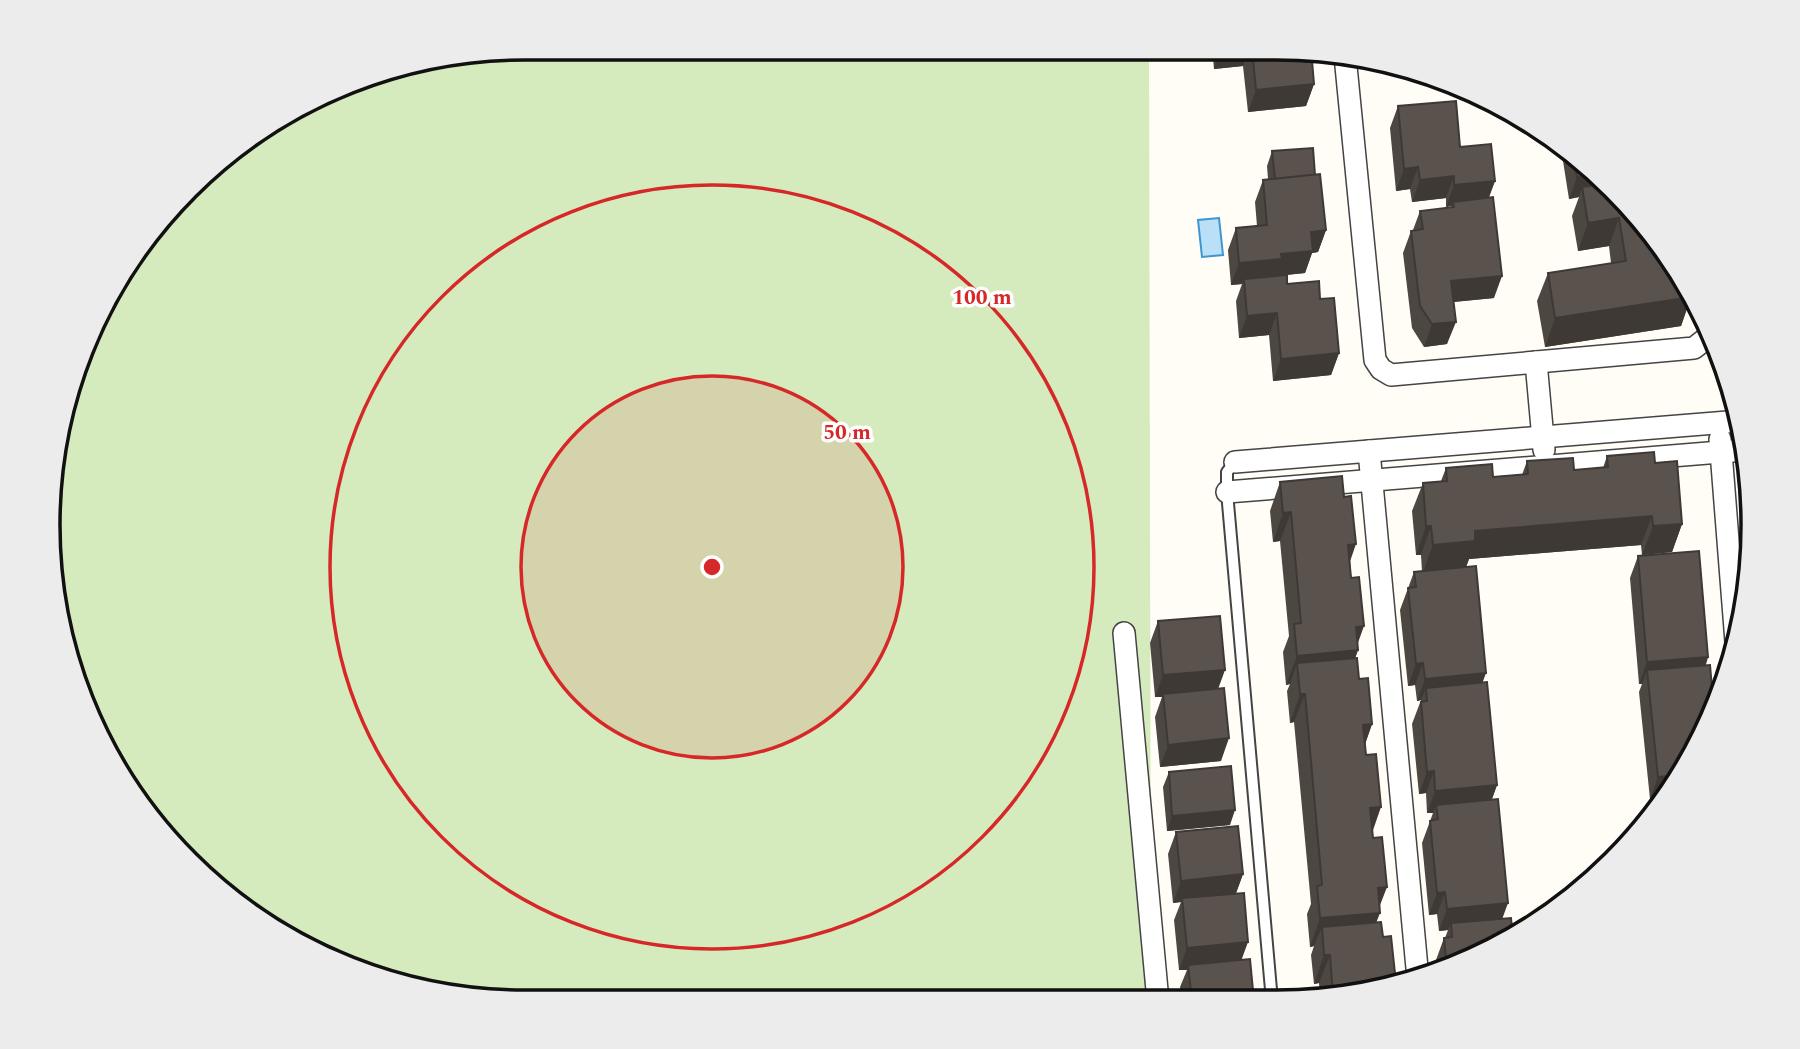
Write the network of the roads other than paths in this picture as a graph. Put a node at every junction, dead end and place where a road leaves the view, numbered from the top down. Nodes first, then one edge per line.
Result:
1 (1346, 65) edge
2 (1703, 341) edge
3 (1536, 362) junction
4 (1729, 422) edge
5 (1719, 423) junction
6 (1543, 437) junction
7 (1369, 451) junction
8 (1735, 451) edge
9 (1721, 452) junction
10 (1235, 462) joint
11 (1546, 466) junction
12 (1372, 480) junction
13 (1227, 492) junction
14 (1733, 607) edge
15 (1124, 633) dead end
16 (1417, 968) edge
17 (1157, 990) edge
18 (1271, 990) edge

1 - 3 street
2 - 3 street
3 - 6 street
4 - 5 street
5 - 6 street
5 - 9 street
6 - 7 street
6 - 11 street
7 - 10 street
7 - 12 street
8 - 9 street
9 - 11 street
9 - 14 street
10 - 13 lane
11 - 12 street
12 - 13 street
12 - 16 street
13 - 18 lane
15 - 17 street

